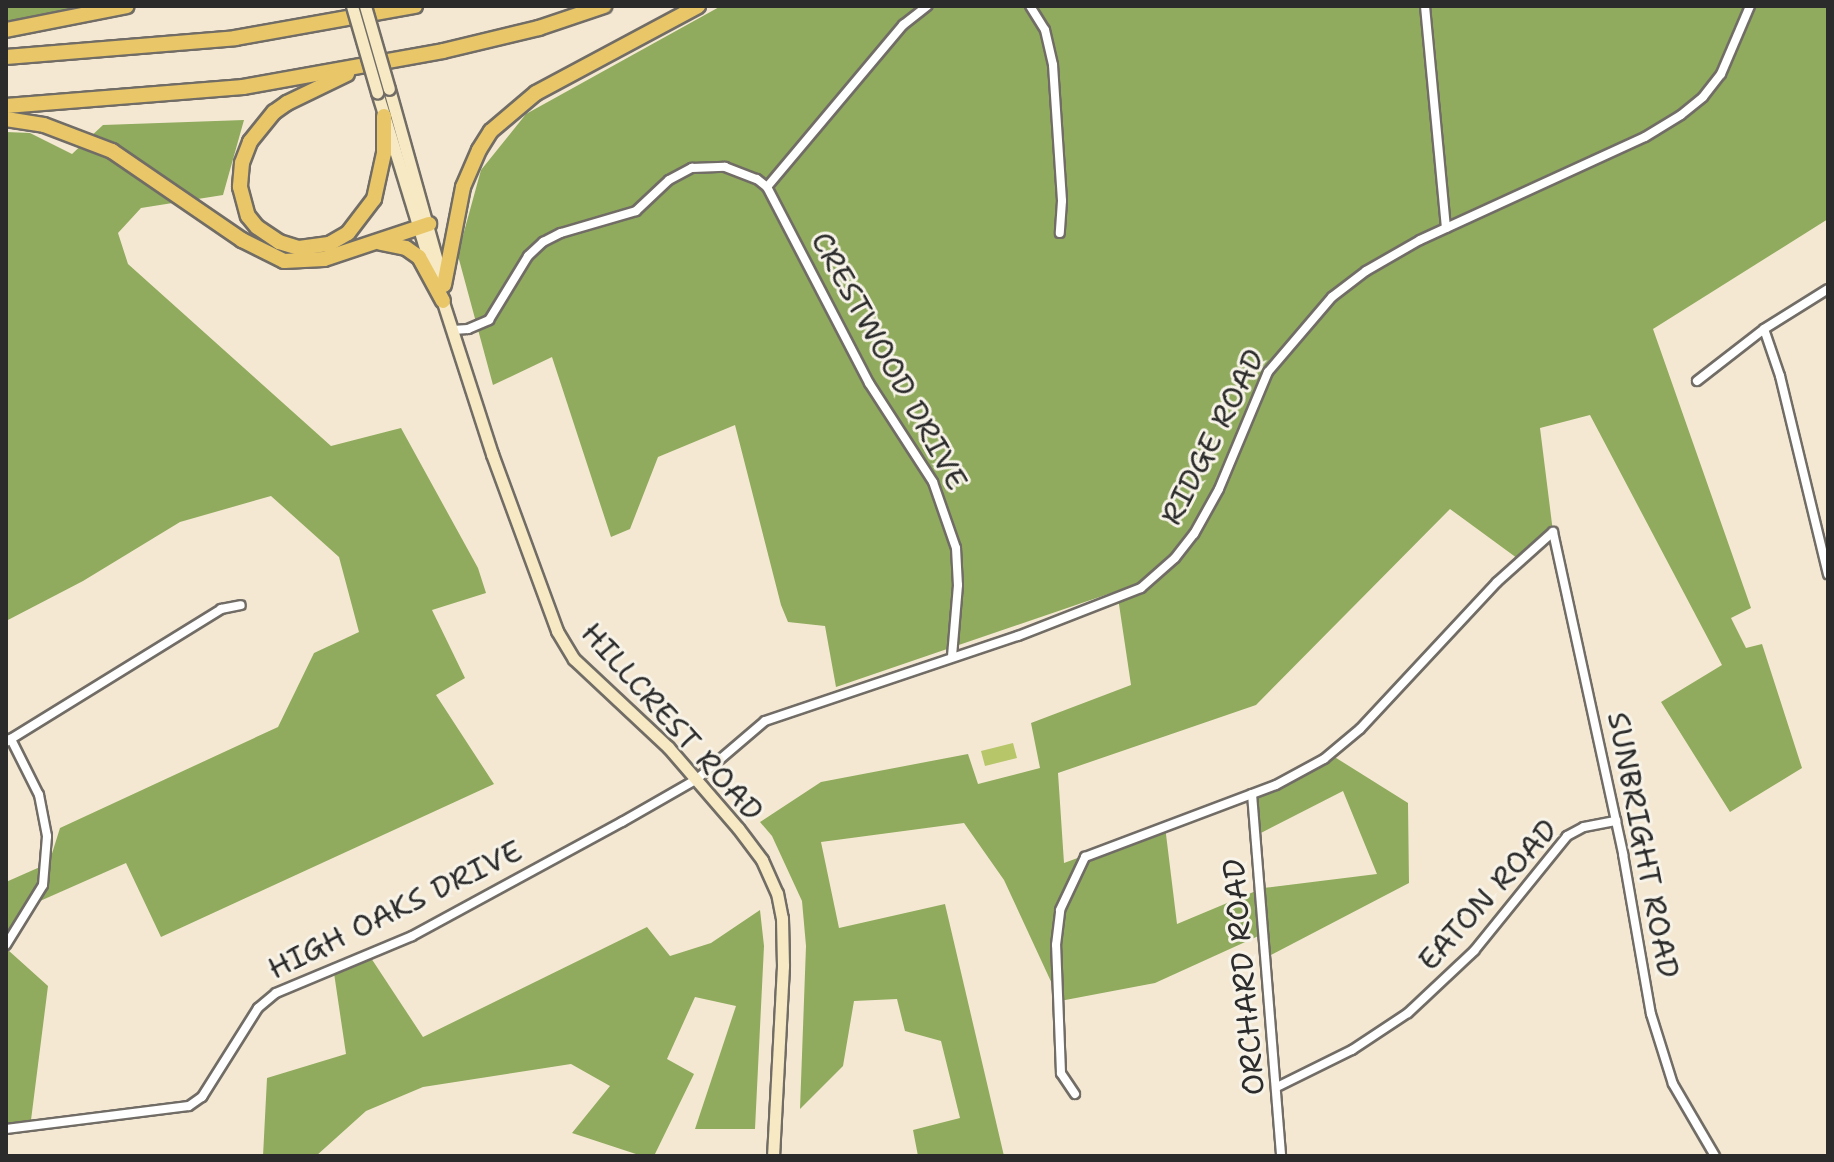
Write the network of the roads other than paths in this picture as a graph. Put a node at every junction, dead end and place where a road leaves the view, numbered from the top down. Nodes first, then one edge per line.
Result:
1 (127, 6) edge
2 (352, 6) edge
3 (365, 6) edge
4 (381, 6) edge
5 (415, 6) edge
6 (604, 6) edge
7 (698, 6) edge
8 (927, 6) edge
9 (1030, 6) edge
10 (1425, 6) edge
11 (1750, 6) edge
12 (338, 21) junction
13 (6, 30) edge
14 (6, 57) edge
15 (363, 67) junction
16 (383, 90) junction
17 (6, 106) edge
18 (384, 116) junction
19 (6, 119) edge
20 (767, 187) junction
21 (423, 227) junction
22 (1446, 228) junction
23 (1060, 233) dead end
24 (377, 243) junction
25 (444, 285) junction
26 (1828, 289) edge
27 (443, 301) junction
28 (1764, 329) junction
29 (453, 330) junction
30 (1697, 381) dead end
31 (1828, 574) edge
32 (241, 605) dead end
33 (952, 657) junction
34 (8, 741) edge
35 (697, 779) junction
36 (1252, 794) junction
37 (1616, 821) junction
38 (6, 945) edge
39 (1277, 1087) junction
40 (1075, 1094) dead end
41 (6, 1129) edge
42 (773, 1156) edge
43 (1281, 1156) edge
44 (1715, 1156) edge

1 - 13 highway
2 - 16 main road, HILLCREST ROAD, bridge
3 - 16 main road, HILLCREST ROAD, bridge
4 - 12 highway
5 - 12 highway
6 - 15 highway
7 - 25 highway
8 - 20 street
9 - 23 street
10 - 22 street
11 - 22 street, RIDGE ROAD
12 - 14 highway
15 - 17 highway
15 - 18 highway
16 - 18 main road, HILLCREST ROAD
16 - 21 main road, HILLCREST ROAD
18 - 21 main road, HILLCREST ROAD
19 - 24 highway
20 - 29 street
20 - 33 street, CRESTWOOD DRIVE
21 - 24 highway
21 - 25 main road, HILLCREST ROAD
21 - 27 main road, HILLCREST ROAD
22 - 33 street, RIDGE ROAD
24 - 27 highway
25 - 29 main road, HILLCREST ROAD
26 - 28 street
27 - 29 main road, HILLCREST ROAD
28 - 30 street
28 - 31 street
29 - 35 main road, HILLCREST ROAD
32 - 34 street
33 - 35 street, RIDGE ROAD
34 - 38 street
35 - 41 street, HIGH OAKS DRIVE
35 - 42 main road, HILLCREST ROAD
36 - 37 street, SUNBRIGHT ROAD
36 - 39 street, ORCHARD ROAD
36 - 40 street
37 - 39 street, EATON ROAD
37 - 44 street, SUNBRIGHT ROAD
39 - 43 street, ORCHARD ROAD

